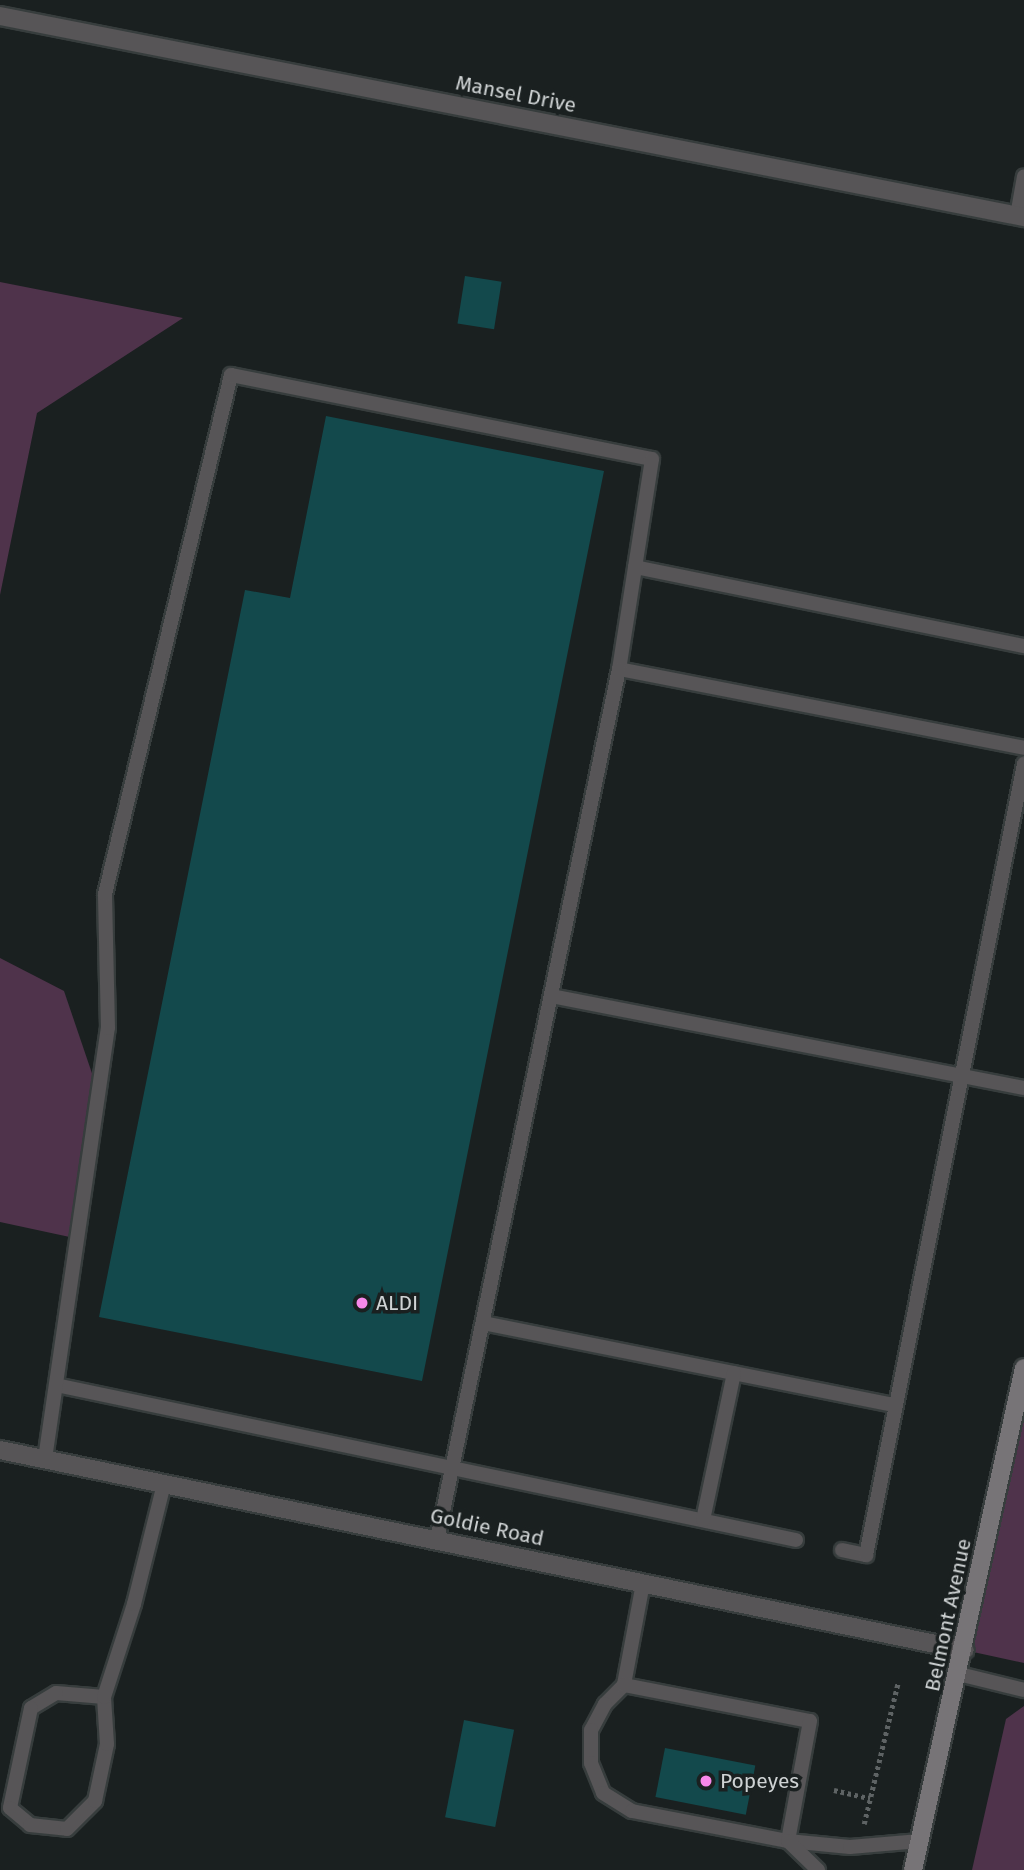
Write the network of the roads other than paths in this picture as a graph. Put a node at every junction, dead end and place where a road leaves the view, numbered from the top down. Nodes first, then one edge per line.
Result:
1 (0, 16) edge
2 (1024, 177) edge
3 (1021, 217) edge
4 (635, 567) junction
5 (1024, 646) edge
6 (619, 669) junction
7 (1024, 748) edge
8 (1024, 764) edge
9 (551, 996) junction
10 (960, 1076) junction
11 (1024, 1088) edge
12 (483, 1324) junction
13 (1024, 1368) edge
14 (733, 1373) junction
15 (56, 1385) junction
16 (895, 1405) junction
17 (0, 1450) edge
18 (45, 1459) junction
19 (453, 1465) junction
20 (164, 1484) junction
21 (703, 1520) junction
22 (438, 1540) junction
23 (796, 1540) dead end
24 (842, 1550) dead end
25 (643, 1583) junction
26 (964, 1650) junction
27 (958, 1674) junction
28 (624, 1685) junction
29 (1024, 1690) edge
30 (104, 1697) junction
31 (788, 1841) junction
32 (920, 1841) junction
33 (818, 1870) edge
34 (912, 1870) edge

1 - 3 street, Mansel Drive
2 - 3 lane
4 - 5 lane
4 - 6 lane
4 - 15 lane
6 - 7 lane
6 - 9 lane
8 - 10 lane
9 - 10 lane
9 - 12 lane
10 - 11 lane
10 - 16 lane
12 - 14 lane
12 - 19 lane
13 - 26 main road, Belmont Avenue
14 - 16 lane
14 - 21 lane
15 - 18 lane
15 - 19 lane
16 - 24 lane
17 - 18 street, Goldie Road
18 - 20 street, Goldie Road
19 - 21 lane
19 - 22 lane
20 - 22 street, Goldie Road
20 - 30 lane
21 - 23 lane
22 - 25 street, Goldie Road
25 - 26 street, Goldie Road
25 - 28 lane
26 - 27 main road, Belmont Avenue
27 - 29 lane
27 - 32 main road, Belmont Avenue
28 - 31 lane
28 - 31 lane
30 - 30 lane
31 - 32 lane
31 - 33 lane
32 - 34 main road, Belmont Avenue

